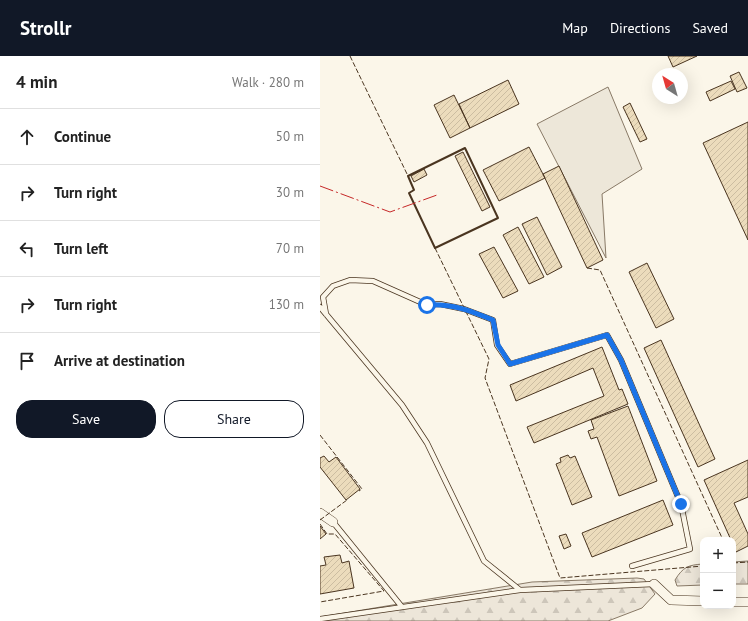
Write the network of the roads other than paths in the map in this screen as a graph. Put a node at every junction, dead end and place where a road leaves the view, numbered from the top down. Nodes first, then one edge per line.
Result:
1 (320, 307) edge
2 (326, 314) junction
3 (320, 513) edge
4 (333, 522) joint
5 (632, 566) dead end
6 (654, 584) joint
7 (520, 590) junction
8 (700, 601) edge
9 (736, 602) edge
10 (748, 602) edge
11 (402, 607) junction
12 (320, 619) edge

1 - 2 lane
2 - 5 lane
2 - 7 lane
3 - 4 street
4 - 11 lane
6 - 7 lane
6 - 8 street
7 - 11 lane
9 - 10 street
11 - 12 lane

